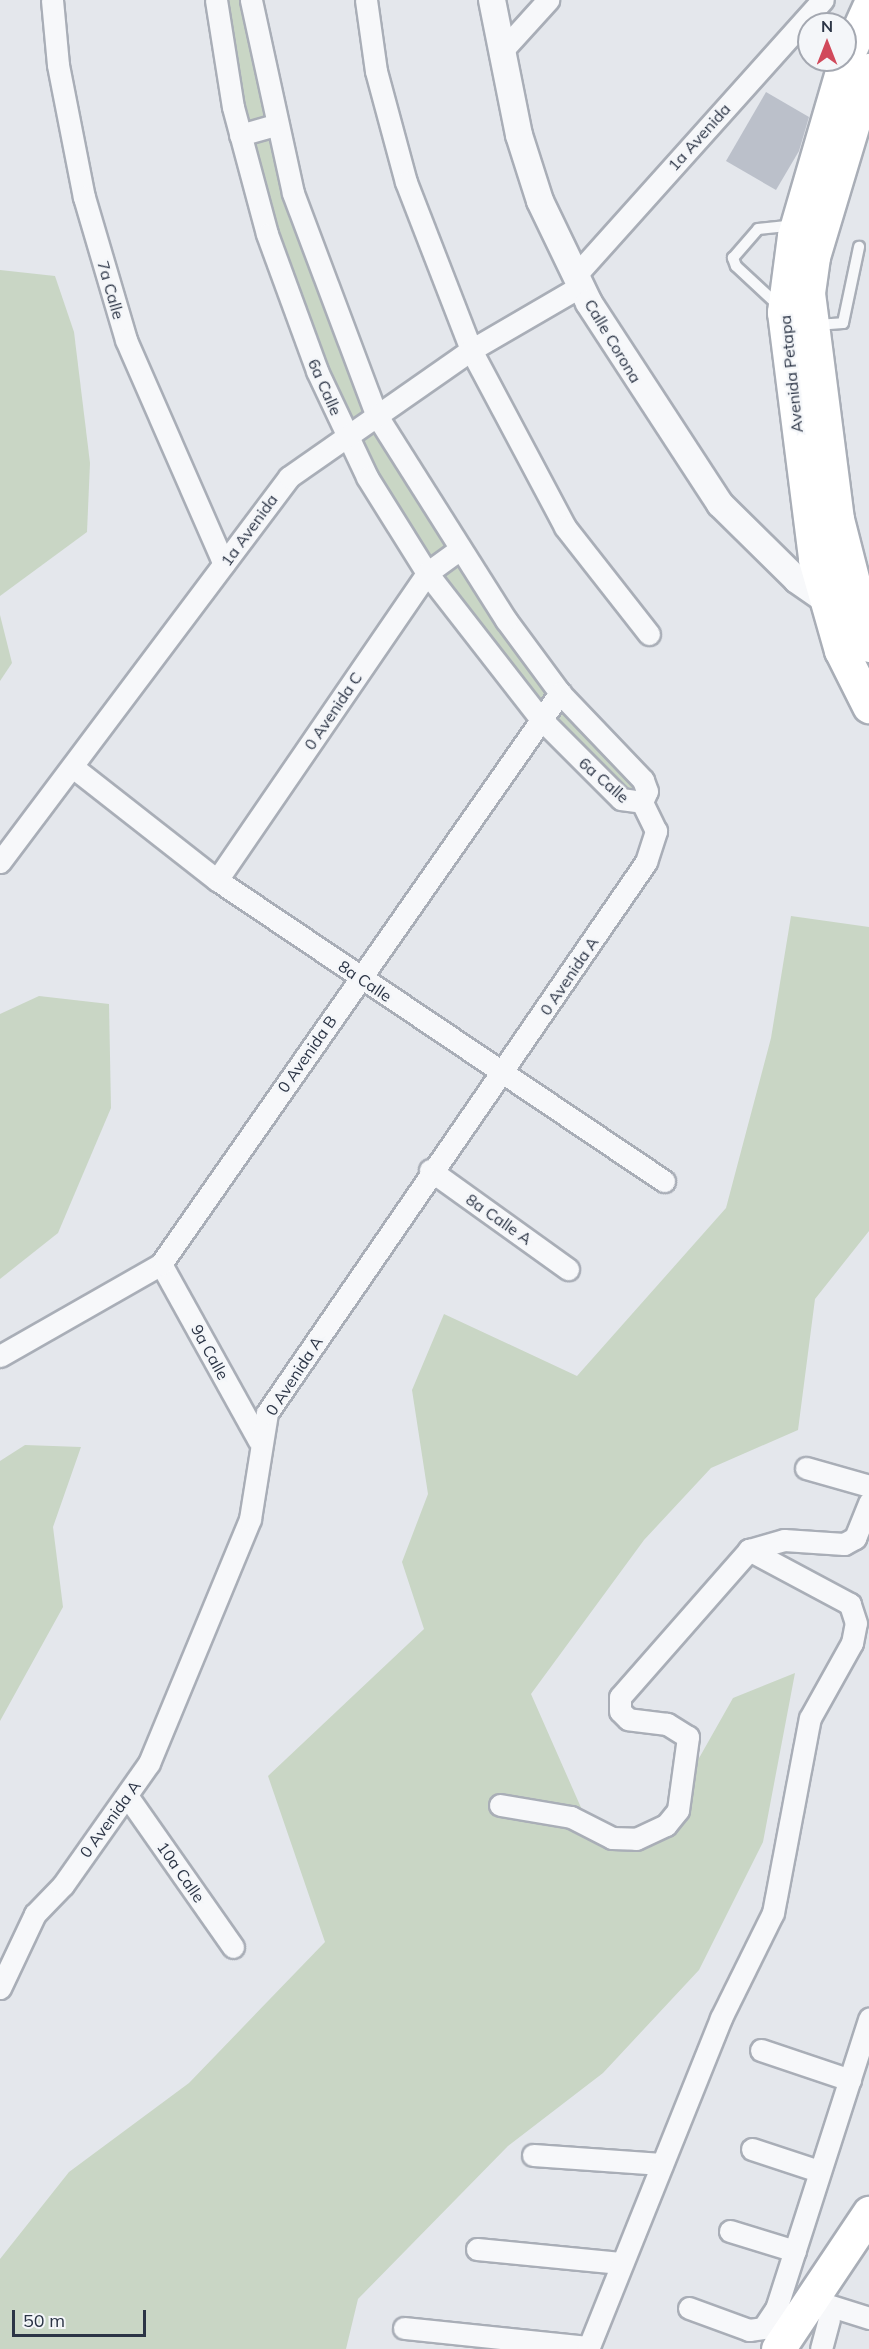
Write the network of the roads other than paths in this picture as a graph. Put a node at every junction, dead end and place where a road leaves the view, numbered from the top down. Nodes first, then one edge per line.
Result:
1 (52, 0) edge
2 (216, 0) edge
3 (250, 0) edge
4 (366, 0) edge
5 (492, 0) edge
6 (548, 0) edge
7 (823, 0) edge
8 (869, 7) edge
9 (500, 53) junction
10 (869, 70) edge
11 (276, 125) junction
12 (240, 135) junction
13 (797, 225) junction
14 (859, 247) dead end
15 (578, 281) junction
16 (797, 318) junction
17 (471, 350) junction
18 (376, 414) junction
19 (347, 435) junction
20 (457, 551) junction
21 (224, 564) junction
22 (427, 573) junction
23 (838, 597) junction
24 (649, 634) dead end
25 (869, 645) edge
26 (560, 693) junction
27 (869, 706) edge
28 (540, 717) junction
29 (74, 768) junction
30 (642, 802) junction
31 (0, 862) edge
32 (217, 880) junction
33 (361, 978) junction
34 (502, 1074) junction
35 (430, 1170) junction
36 (664, 1181) dead end
37 (161, 1264) junction
38 (568, 1269) dead end
39 (0, 1356) edge
40 (259, 1441) junction
41 (806, 1468) dead end
42 (869, 1486) edge
43 (869, 1503) edge
44 (749, 1550) junction
45 (128, 1797) junction
46 (500, 1805) dead end
47 (233, 1947) dead end
48 (0, 1988) edge
49 (869, 2019) edge
50 (761, 2050) dead end
51 (850, 2080) junction
52 (752, 2149) dead end
53 (533, 2155) dead end
54 (662, 2164) junction
55 (819, 2171) junction
56 (869, 2213) edge
57 (730, 2231) dead end
58 (477, 2248) dead end
59 (795, 2251) junction
60 (620, 2263) junction
61 (689, 2308) dead end
62 (799, 2318) edge
63 (869, 2318) edge
64 (404, 2328) dead end
65 (588, 2348) edge
66 (821, 2349) edge

1 - 21 street, 7a Calle
2 - 12 street, 6a Calle
3 - 11 street, 6a Calle
4 - 17 street
5 - 9 street, Calle Corona
6 - 9 street
7 - 15 street, 1a Avenida
8 - 13 main road, Avenida Petapa
9 - 15 street, Calle Corona
10 - 16 main road, Avenida Petapa
11 - 12 street
11 - 18 street, 6a Calle
12 - 19 street, 6a Calle
13 - 16 main road, Avenida Petapa
13 - 16 lane
14 - 16 lane
15 - 17 street, 1a Avenida
15 - 23 street, Calle Corona
16 - 23 main road, Avenida Petapa
17 - 18 street, 1a Avenida
17 - 24 street
18 - 19 street, 1a Avenida
18 - 20 street, 6a Calle
19 - 21 street, 1a Avenida
19 - 22 street, 6a Calle
20 - 22 street, 0 Avenida C
20 - 26 street, 6a Calle
21 - 29 street, 1a Avenida
22 - 28 street, 6a Calle
22 - 32 street, 0 Avenida C
23 - 25 main road, Avenida Petapa
23 - 27 main road, Avenida Petapa
26 - 28 street, 0 Avenida B
26 - 30 street, 6a Calle
28 - 30 street, 6a Calle
28 - 33 street, 0 Avenida B
29 - 31 street, 1a Avenida
29 - 32 street, 8a Calle
30 - 34 street, 0 Avenida A
32 - 33 street, 8a Calle
33 - 34 street, 8a Calle
33 - 37 street, 0 Avenida B
34 - 35 street, 0 Avenida A
34 - 36 street, 8a Calle
35 - 38 street, 8a Calle A
35 - 40 street, 0 Avenida A
37 - 39 street, 0 Avenida B
37 - 40 street, 9a Calle
40 - 45 street, 0 Avenida A
41 - 42 street
43 - 44 street
44 - 46 street
44 - 54 street
45 - 47 street, 10a Calle
45 - 48 street, 0 Avenida A
49 - 51 street
50 - 51 street
51 - 55 street
52 - 55 street
53 - 54 street
54 - 60 street
55 - 59 street
56 - 62 main road
57 - 59 street
58 - 60 street
59 - 62 street
60 - 65 street
61 - 62 street
62 - 63 street
62 - 66 street
64 - 65 street

